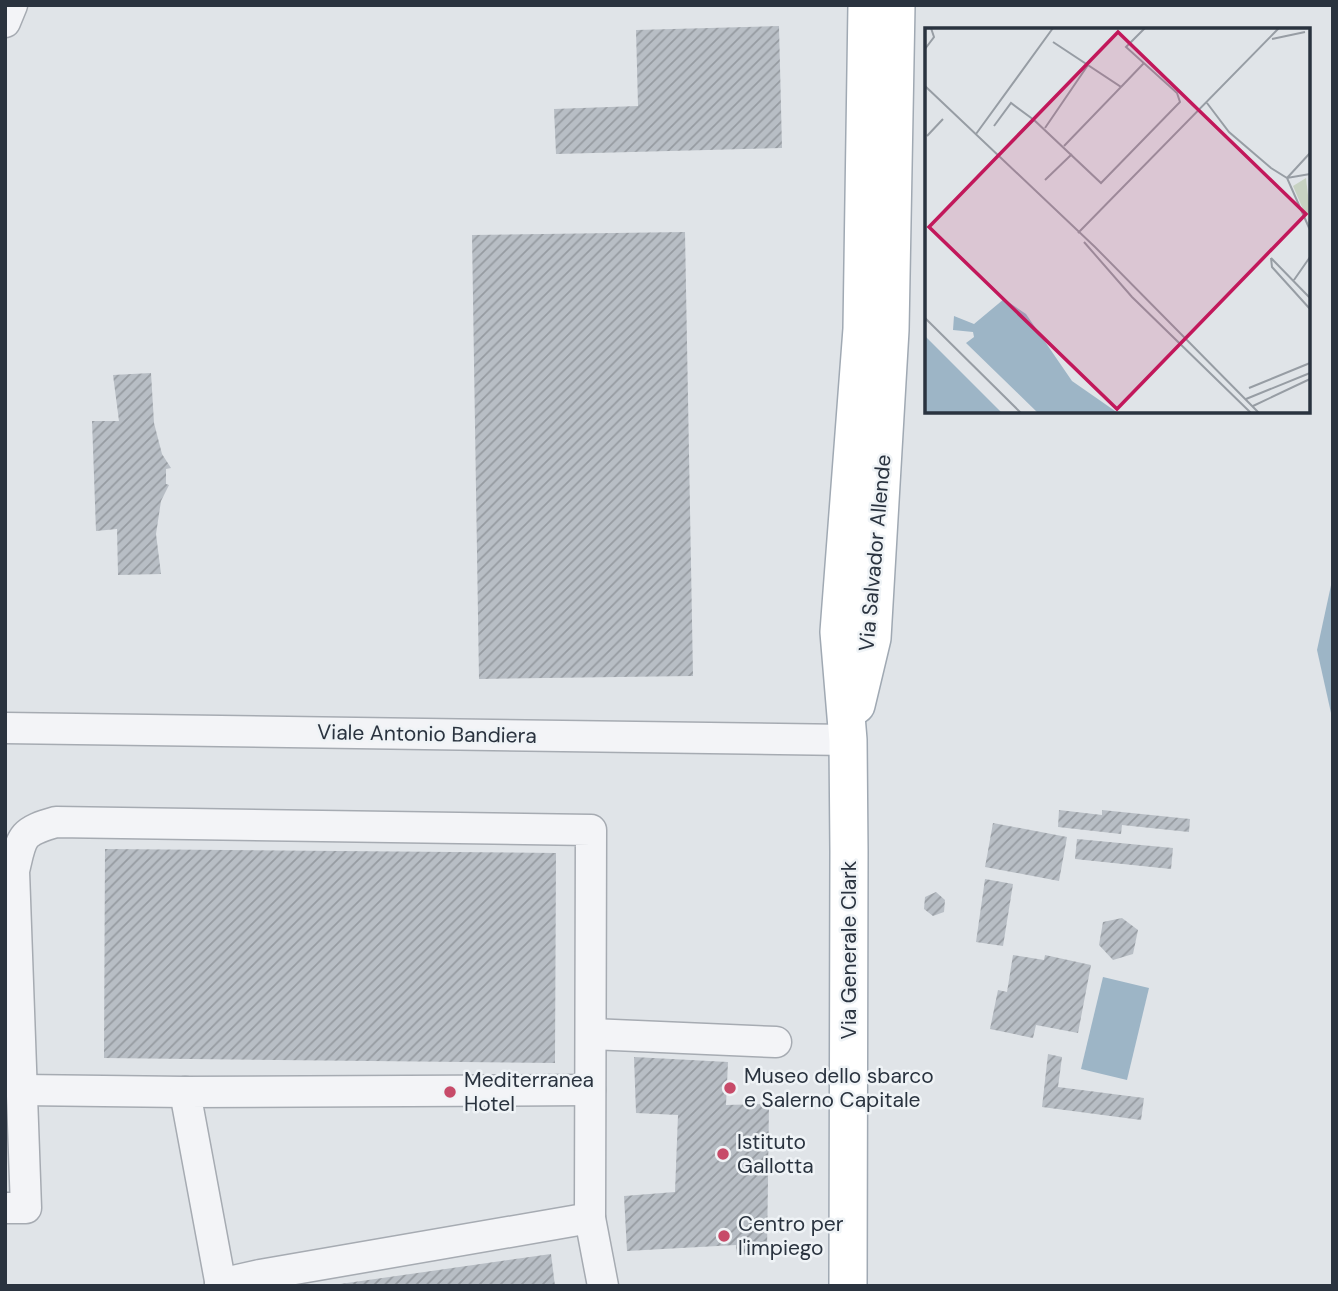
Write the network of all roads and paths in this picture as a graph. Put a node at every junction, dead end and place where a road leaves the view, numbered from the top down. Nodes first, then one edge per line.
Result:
1 (12, 5) edge
2 (867, 5) edge
3 (896, 5) edge
4 (5, 22) edge
5 (5, 728) edge
6 (848, 740) junction
7 (591, 1034) junction
8 (776, 1042) dead end
9 (22, 1090) junction
10 (590, 1090) junction
11 (186, 1092) junction
12 (5, 1208) edge
13 (590, 1218) junction
14 (220, 1285) edge
15 (603, 1286) edge
16 (848, 1286) edge

1 - 4 street
2 - 6 main road, Via Salvador Allende
3 - 6 main road, Via Salvador Allende
5 - 6 street, Viale Antonio Bandiera
6 - 16 main road, Via Generale Clark
7 - 8 street
7 - 9 street
7 - 10 street
9 - 11 street
9 - 12 street
10 - 11 street
10 - 13 street
11 - 14 street
13 - 14 street
13 - 15 street

